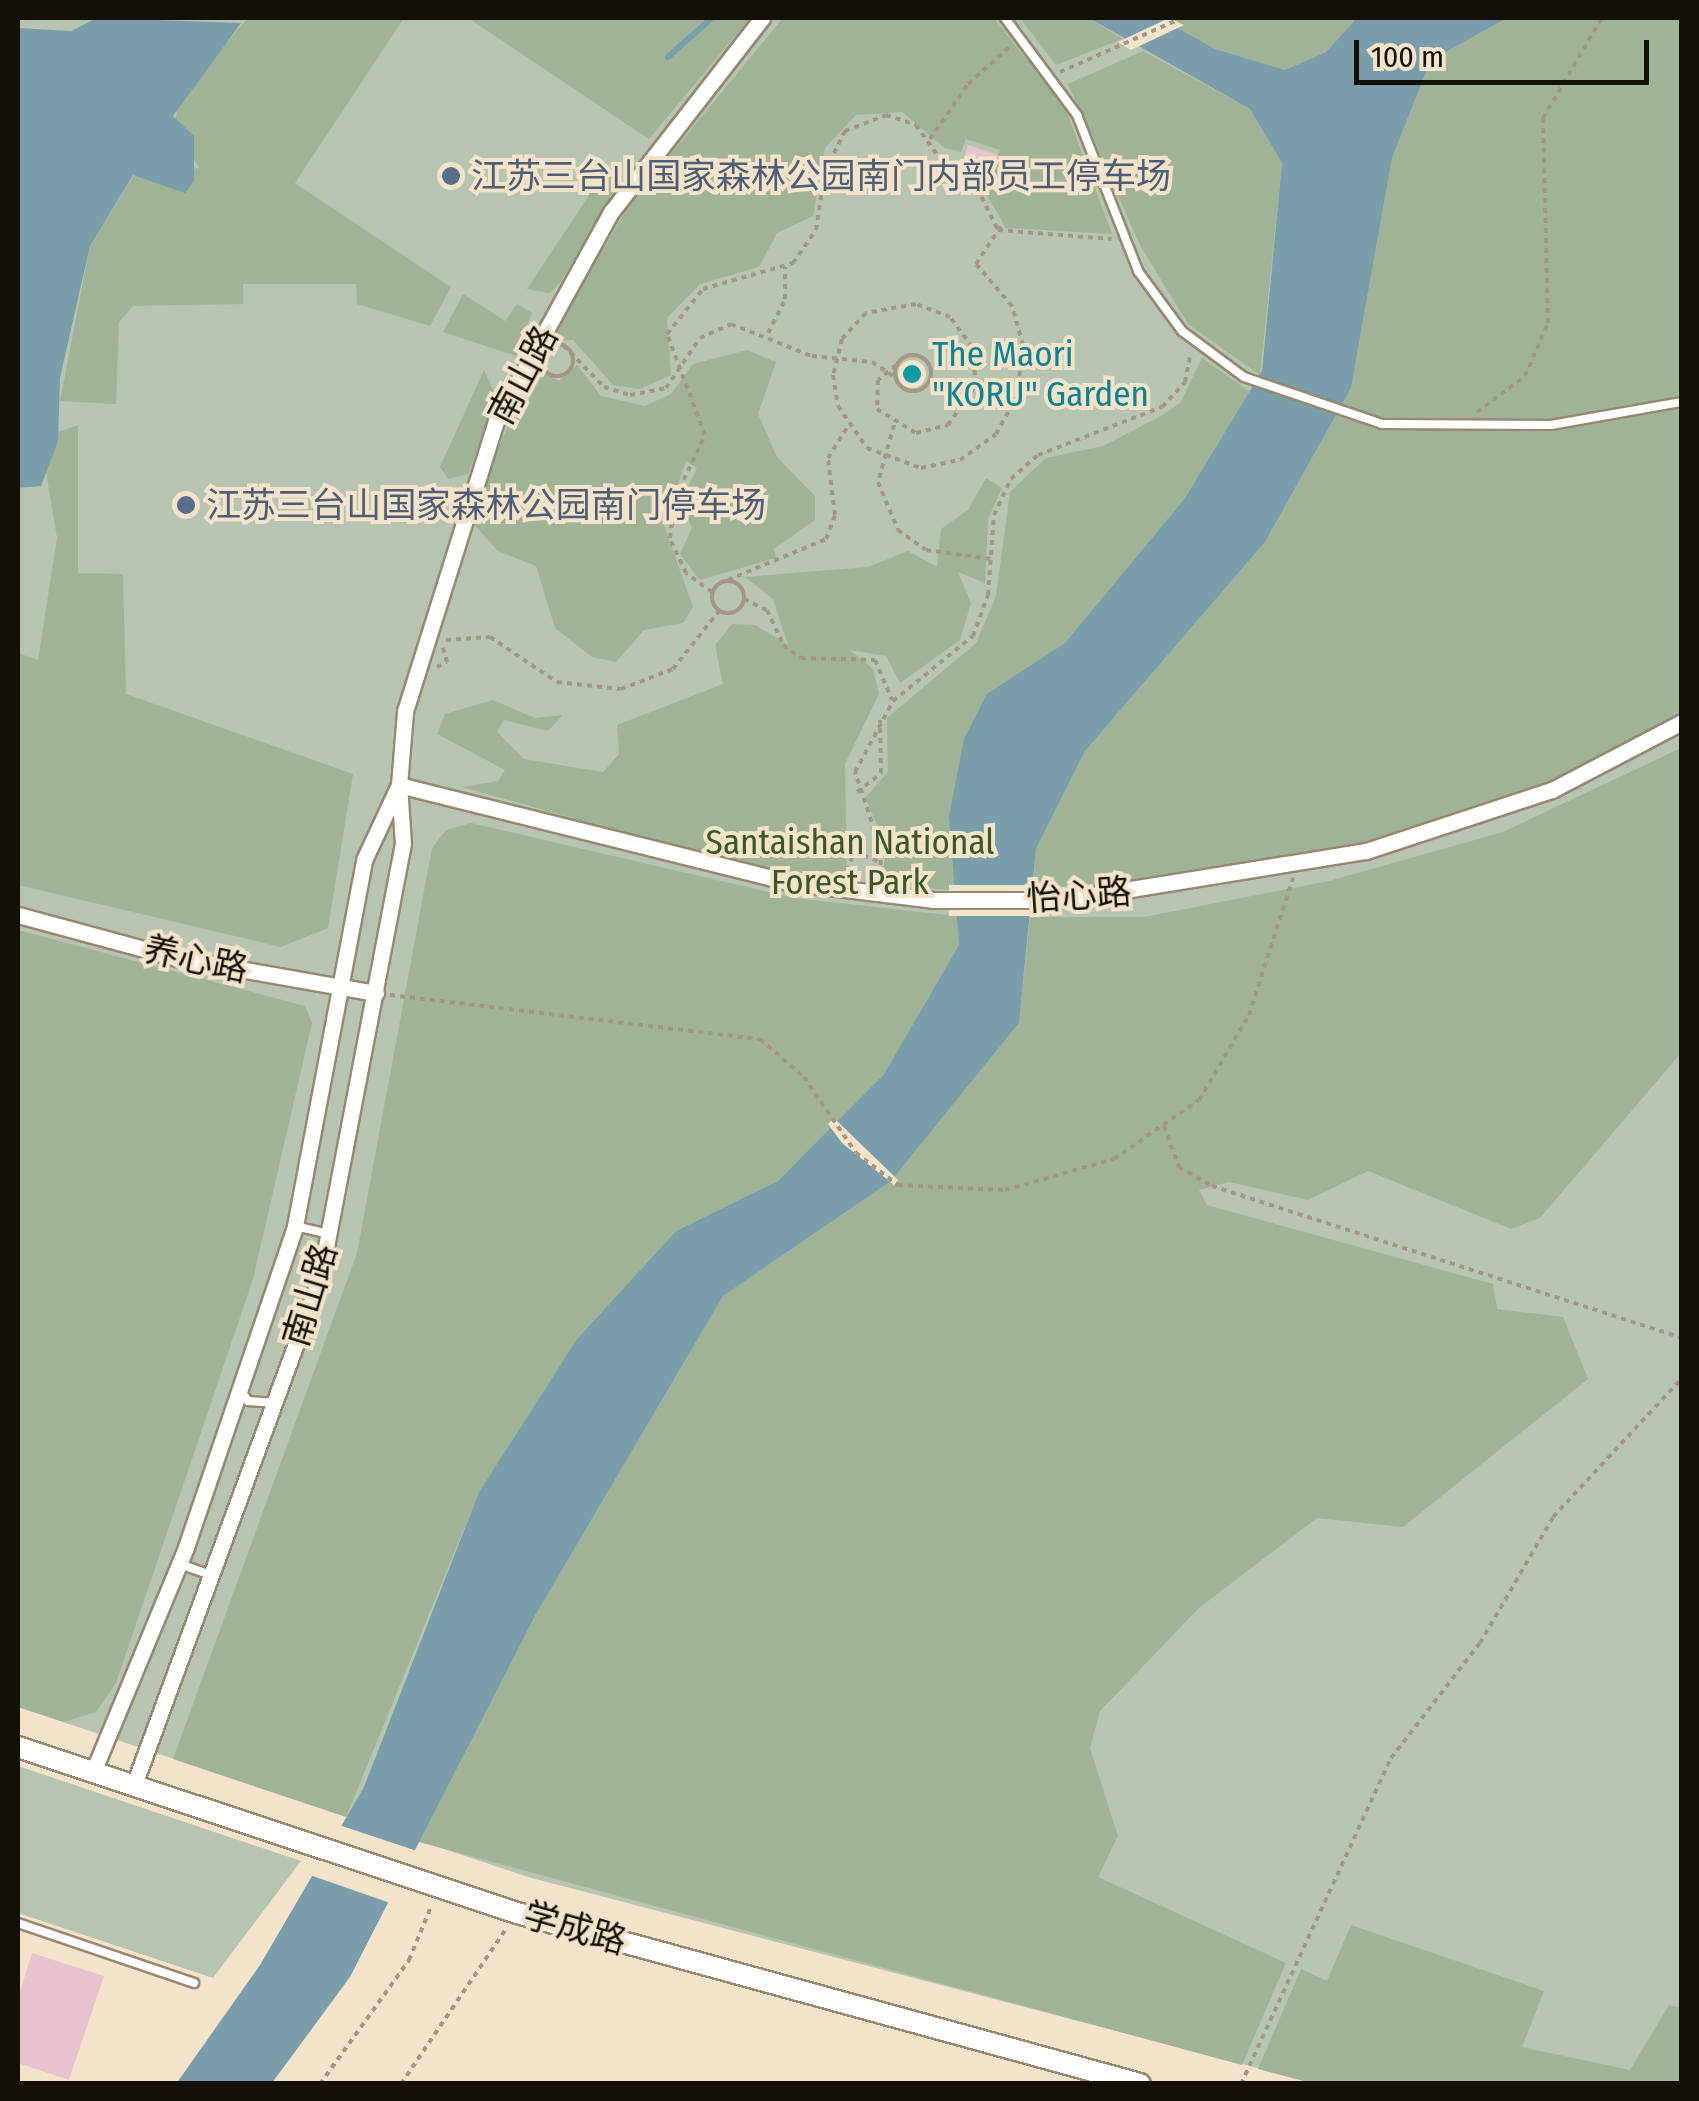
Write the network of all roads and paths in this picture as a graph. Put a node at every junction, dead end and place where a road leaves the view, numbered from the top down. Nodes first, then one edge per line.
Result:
1 (762, 18) edge
2 (1005, 18) edge
3 (1182, 18) edge
4 (1602, 18) edge
5 (1024, 37) junction
6 (1050, 75) junction
7 (930, 138) junction
8 (1003, 223) dead end
9 (998, 230) junction
10 (1122, 241) junction
11 (785, 267) junction
12 (768, 332) junction
13 (1191, 340) junction
14 (563, 344) junction
15 (834, 359) junction
16 (896, 365) junction
17 (884, 371) junction
18 (677, 376) junction
19 (895, 377) junction
20 (1682, 402) edge
21 (894, 425) junction
22 (848, 426) junction
23 (1457, 427) junction
24 (880, 456) junction
25 (991, 558) junction
26 (728, 580) junction
27 (712, 592) junction
28 (744, 598) junction
29 (720, 611) junction
30 (442, 641) dead end
31 (893, 701) junction
32 (880, 720) junction
33 (1682, 722) edge
34 (399, 785) junction
35 (856, 792) junction
36 (882, 864) junction
37 (1296, 864) junction
38 (852, 883) dead end
39 (872, 883) dead end
40 (18, 915) edge
41 (342, 987) junction
42 (376, 993) junction
43 (1164, 1126) junction
44 (295, 1226) junction
45 (329, 1234) junction
46 (1682, 1338) edge
47 (1682, 1378) edge
48 (240, 1391) junction
49 (276, 1403) junction
50 (179, 1564) junction
51 (214, 1579) junction
52 (18, 1747) edge
53 (92, 1772) junction
54 (134, 1785) junction
55 (426, 1882) junction
56 (517, 1913) junction
57 (18, 1926) edge
58 (194, 1983) dead end
59 (320, 2084) edge
60 (401, 2084) edge
61 (1140, 2084) edge
62 (1241, 2084) edge

1 - 34 street, 南山路
2 - 5 lane
3 - 6 path
4 - 23 path
5 - 6 lane
5 - 7 path
6 - 10 lane
7 - 9 path
7 - 11 path
8 - 9 path
9 - 10 path
9 - 24 path
10 - 13 lane
11 - 12 path
11 - 18 path
12 - 15 path
12 - 18 path
13 - 23 lane
13 - 25 path
14 - 14 path
14 - 18 path
15 - 17 path
15 - 21 path
15 - 22 path
16 - 17 path
16 - 19 path
16 - 19 path
17 - 19 path
17 - 21 path
18 - 27 path
20 - 23 lane
21 - 24 path
22 - 24 path
22 - 26 path
24 - 25 path
25 - 31 path
26 - 27 path
26 - 28 path
27 - 29 path
28 - 29 path
28 - 31 path
29 - 30 path
31 - 32 path
32 - 35 path
32 - 35 path
33 - 37 street, 怡心路
34 - 37 street, 怡心路
34 - 41 street, 南山路
34 - 42 street, 南山路
35 - 36 path
36 - 38 path
36 - 39 path
37 - 43 path
40 - 41 street, 养心路
41 - 42 street, 养心路
41 - 44 street, 南山路
42 - 43 path
42 - 45 street, 南山路
43 - 46 path
44 - 45 lane
44 - 48 street, 南山路
45 - 49 street, 南山路
47 - 62 path
48 - 49 lane
48 - 50 street, 南山路
49 - 51 street, 南山路
50 - 51 lane
50 - 53 street, 南山路
51 - 54 street, 南山路
52 - 53 street, 学成路
53 - 54 street, 学成路
54 - 55 street, 学成路
55 - 56 street, 学成路
55 - 59 path
56 - 60 path
56 - 61 street, 学成路
57 - 58 lane

